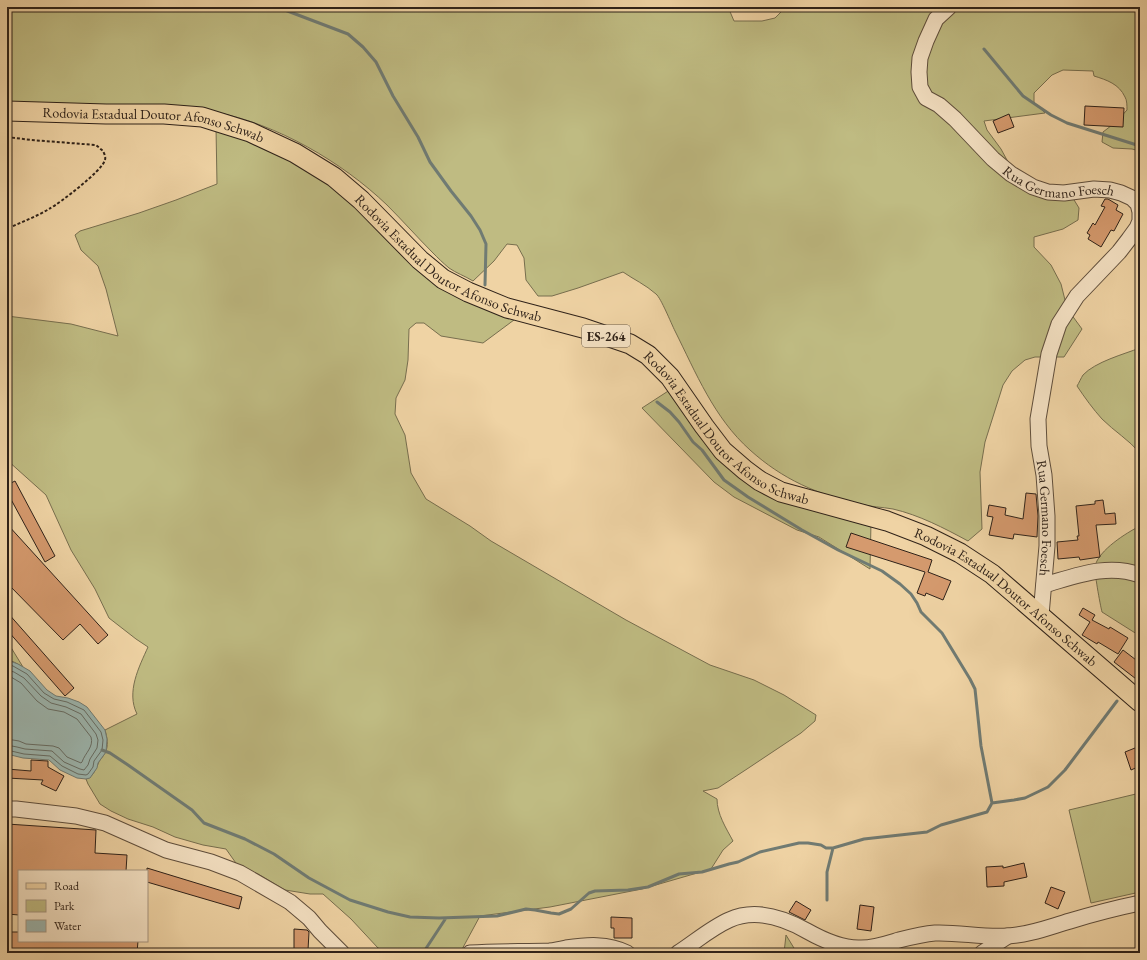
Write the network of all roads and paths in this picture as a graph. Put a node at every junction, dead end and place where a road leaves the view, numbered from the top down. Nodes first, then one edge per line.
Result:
1 (949, 7) edge
2 (7, 111) edge
3 (7, 137) edge
4 (7, 229) edge
5 (1140, 575) edge
6 (1044, 585) junction
7 (1041, 615) junction
8 (1140, 702) edge
9 (7, 809) edge
10 (1140, 903) edge
11 (1008, 936) junction
12 (342, 953) edge
13 (477, 953) edge
14 (627, 953) edge
15 (678, 953) edge
16 (982, 953) edge

1 - 6 street, Rua Germano Foesch
2 - 7 main road, Rodovia Estadual Doutor Afonso Schwab / ES-264
3 - 4 path
5 - 6 street
6 - 7 street, Rua Germano Foesch
7 - 8 main road, Rodovia Estadual Doutor Afonso Schwab / ES-264
9 - 12 street
10 - 11 street
11 - 15 street
11 - 16 street
13 - 14 street

